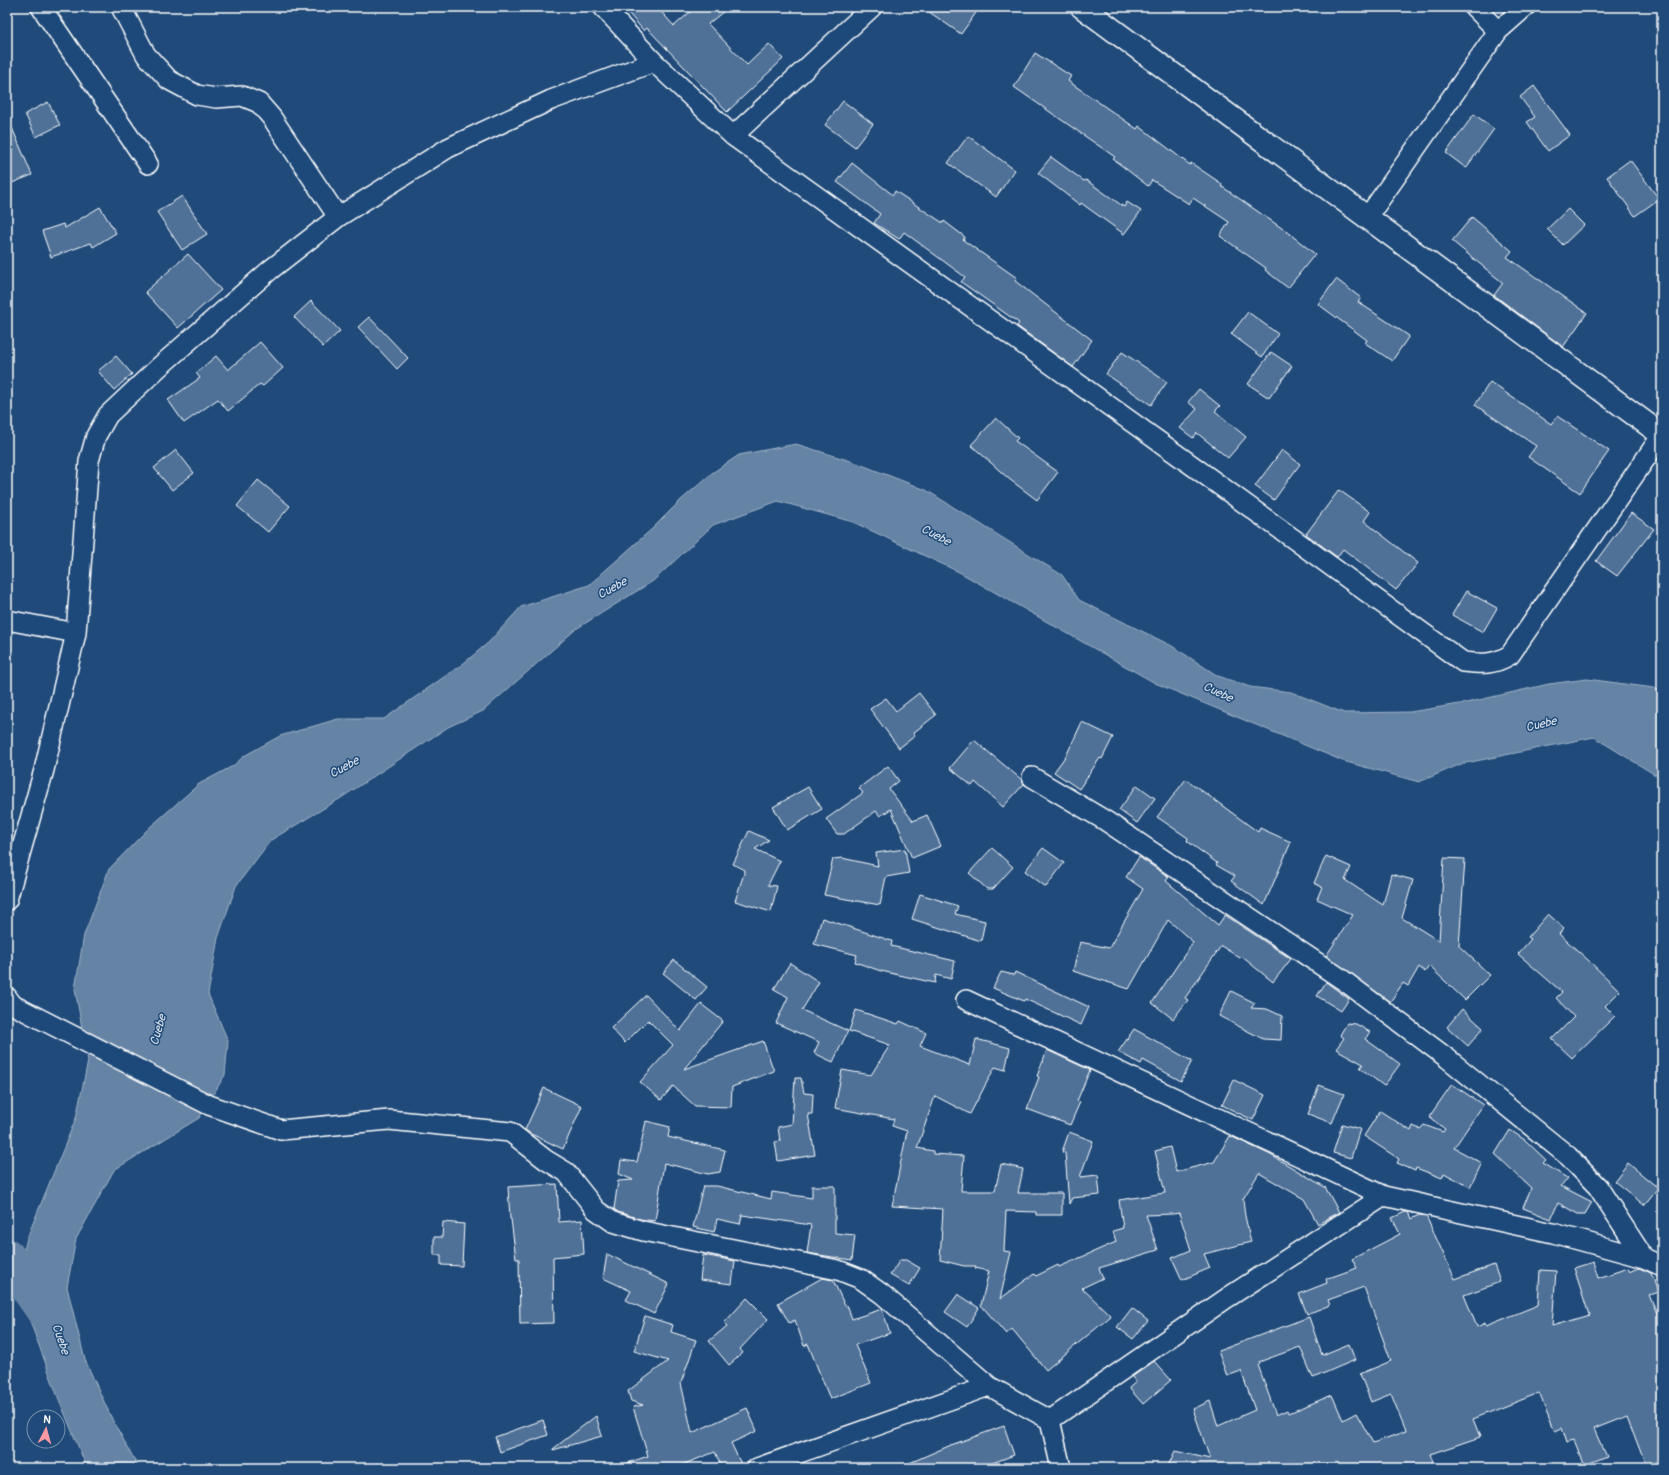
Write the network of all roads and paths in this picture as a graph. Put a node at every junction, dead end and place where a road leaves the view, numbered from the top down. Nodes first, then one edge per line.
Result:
1 (41, 7) edge
2 (121, 7) edge
3 (603, 7) edge
4 (872, 7) edge
5 (1082, 7) edge
6 (1474, 7) edge
7 (1525, 7) edge
8 (1498, 31) junction
9 (654, 62) junction
10 (733, 136) junction
11 (148, 164) dead end
12 (338, 217) junction
13 (1367, 218) junction
14 (1662, 435) edge
15 (7, 620) edge
16 (76, 633) junction
17 (1032, 777) dead end
18 (7, 900) edge
19 (7, 997) edge
20 (966, 1000) dead end
21 (1384, 1196) junction
22 (1644, 1258) junction
23 (1662, 1266) edge
24 (989, 1386) junction
25 (1050, 1420) junction
26 (757, 1468) edge
27 (1061, 1468) edge

1 - 11 street
2 - 12 street
3 - 9 street
4 - 10 street
5 - 13 main road
6 - 8 street
7 - 8 street
8 - 13 street
9 - 10 street
9 - 12 street
10 - 14 street
12 - 16 street
13 - 14 main road
15 - 16 street
16 - 18 street
17 - 22 street
19 - 24 street
20 - 21 street
21 - 22 street
21 - 25 street
22 - 23 street
24 - 25 street
24 - 26 street
25 - 27 street

